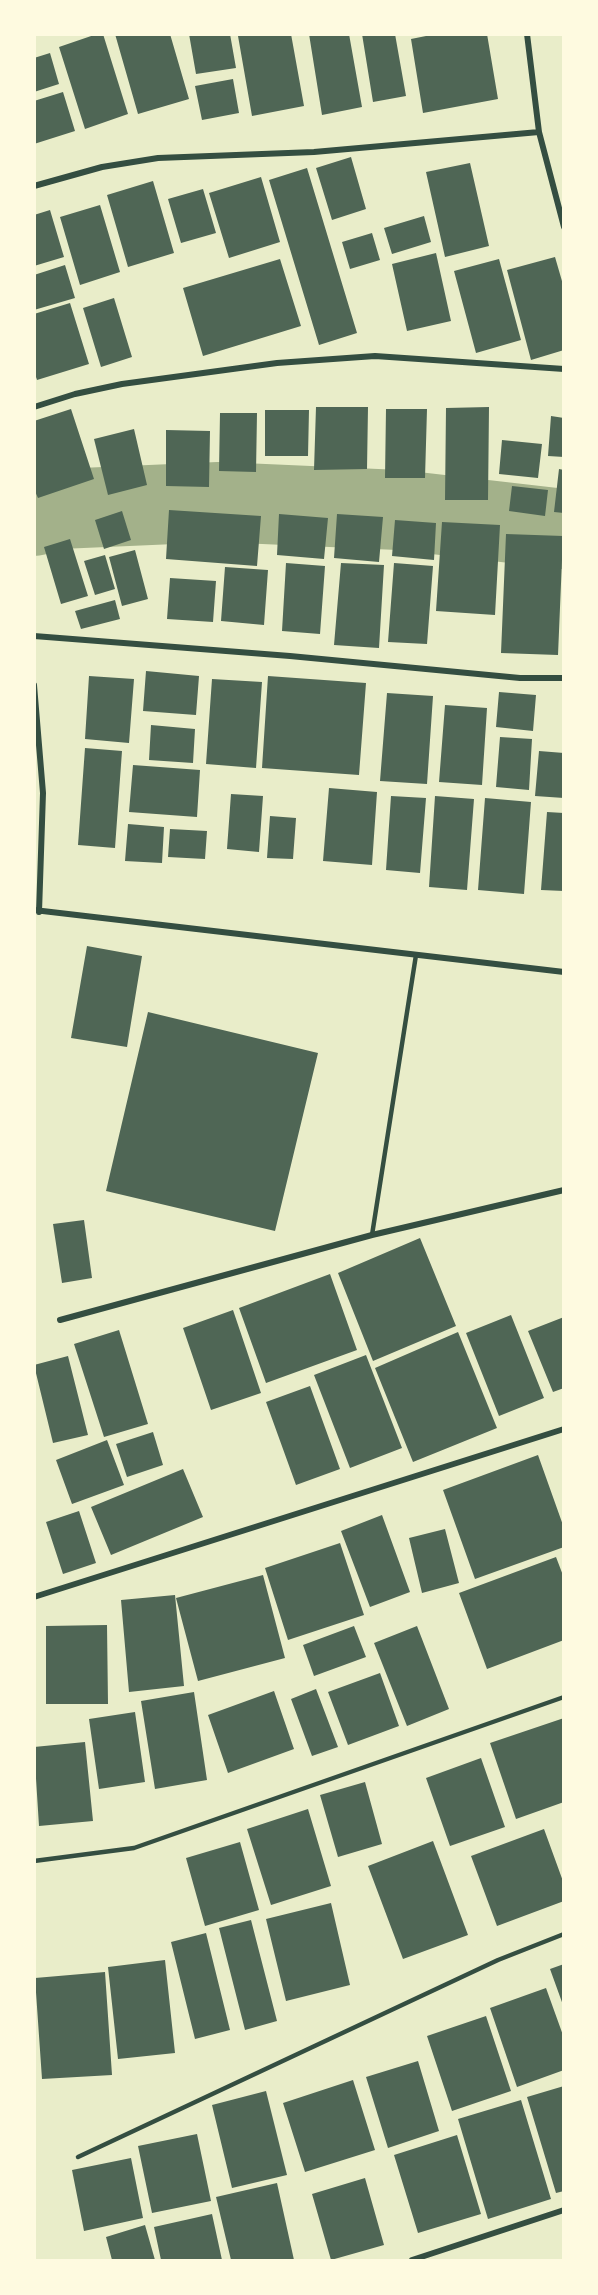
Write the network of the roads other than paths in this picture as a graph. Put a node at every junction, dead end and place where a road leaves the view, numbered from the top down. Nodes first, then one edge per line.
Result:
1 (527, 34) edge
2 (539, 132) junction
3 (34, 186) edge
4 (564, 227) edge
5 (564, 369) edge
6 (34, 407) edge
7 (34, 636) edge
8 (564, 678) edge
9 (34, 685) edge
10 (37, 911) edge
11 (416, 955) junction
12 (564, 972) edge
13 (564, 1190) edge
14 (372, 1235) junction
15 (60, 1320) dead end
16 (564, 1429) edge
17 (34, 1597) edge
18 (564, 1697) edge
19 (34, 1861) edge
20 (564, 1934) edge
21 (78, 2157) dead end
22 (564, 2210) edge
23 (412, 2260) edge

1 - 2 street
2 - 3 street
2 - 4 street
5 - 6 street
7 - 8 street
9 - 10 street
10 - 11 street
11 - 12 street
11 - 14 lane
13 - 14 street
14 - 15 street
16 - 17 street
18 - 19 lane
20 - 21 lane
22 - 23 street

